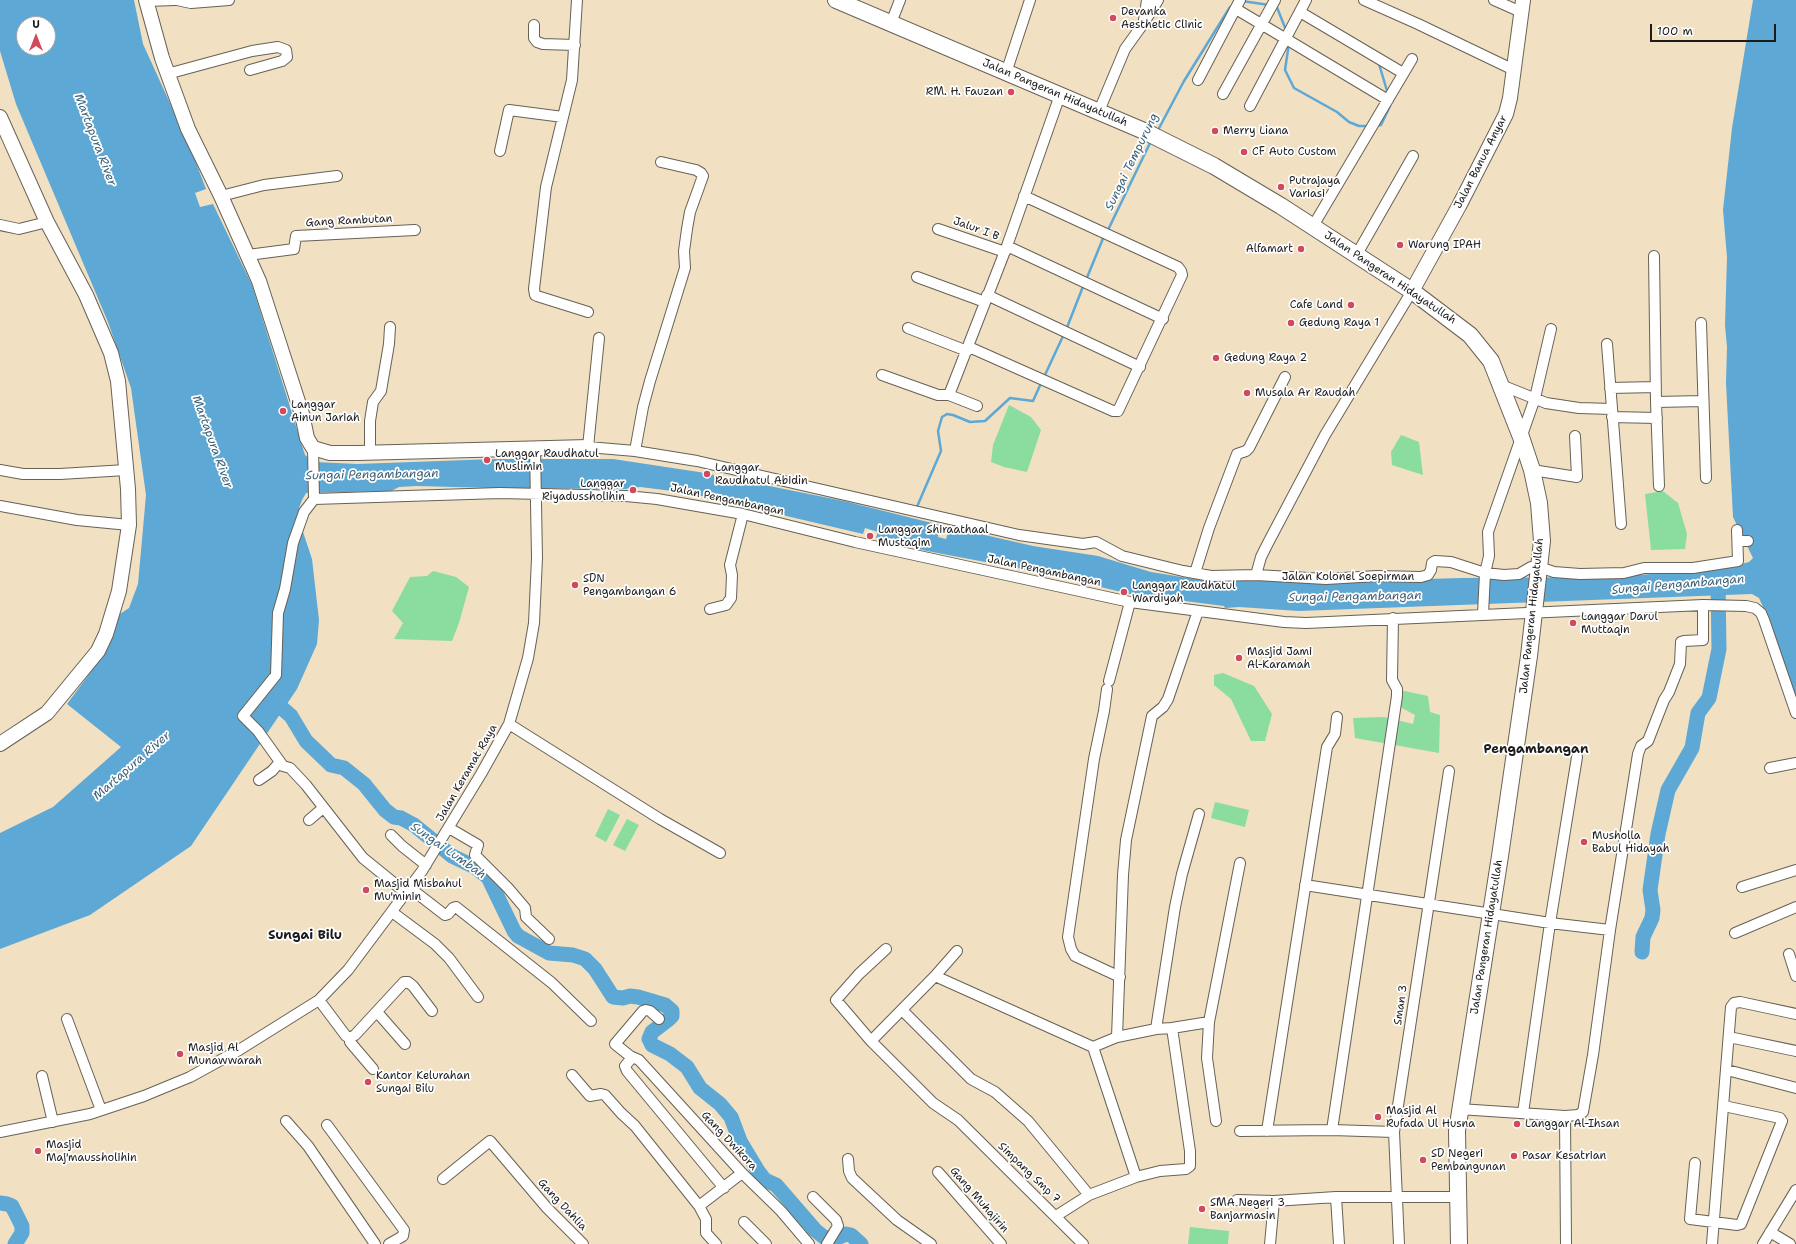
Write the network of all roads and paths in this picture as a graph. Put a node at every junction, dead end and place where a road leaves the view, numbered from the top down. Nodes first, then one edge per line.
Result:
1 (146, 0) edge
2 (176, 0) edge
3 (229, 0) edge
4 (577, 0) edge
5 (836, 0) edge
6 (900, 0) edge
7 (1030, 0) edge
8 (1147, 0) edge
9 (1158, 0) edge
10 (1275, 0) edge
11 (1306, 0) edge
12 (1364, 0) edge
13 (1494, 0) edge
14 (1238, 4) edge
15 (1522, 6) edge
16 (1300, 12) junction
17 (891, 23) junction
18 (1262, 23) junction
19 (1144, 24) junction
20 (534, 25) dead end
21 (1286, 38) junction
22 (575, 45) junction
23 (1412, 59) dead end
24 (250, 70) dead end
25 (1514, 70) junction
26 (1006, 72) junction
27 (167, 74) junction
28 (1403, 74) junction
29 (1198, 80) dead end
30 (1223, 94) dead end
31 (1060, 95) junction
32 (1388, 100) junction
33 (1250, 106) dead end
34 (1099, 111) junction
35 (0, 117) edge
36 (563, 117) junction
37 (500, 151) dead end
38 (1414, 156) dead end
39 (661, 162) dead end
40 (337, 176) dead end
41 (221, 196) junction
42 (1024, 196) junction
43 (47, 222) junction
44 (0, 225) edge
45 (1313, 226) junction
46 (938, 229) dead end
47 (415, 230) dead end
48 (1006, 249) junction
49 (1357, 254) junction
50 (248, 255) junction
51 (1654, 256) dead end
52 (917, 277) dead end
53 (1412, 291) junction
54 (986, 299) junction
55 (588, 312) dead end
56 (1163, 319) junction
57 (1701, 323) dead end
58 (390, 327) dead end
59 (908, 328) dead end
60 (1551, 329) dead end
61 (598, 338) dead end
62 (1607, 344) dead end
63 (968, 349) junction
64 (1140, 367) junction
65 (882, 375) dead end
66 (1285, 377) dead end
67 (1501, 385) junction
68 (1656, 387) junction
69 (1610, 388) junction
70 (949, 395) junction
71 (1535, 398) junction
72 (1703, 401) junction
73 (1656, 402) junction
74 (977, 406) dead end
75 (1612, 413) junction
76 (1656, 418) junction
77 (1575, 436) dead end
78 (1521, 437) junction
79 (588, 447) junction
80 (634, 451) junction
81 (535, 452) junction
82 (370, 453) junction
83 (313, 454) junction
84 (0, 470) edge
85 (126, 470) junction
86 (1532, 470) junction
87 (1706, 478) dead end
88 (1660, 486) dead end
89 (535, 492) junction
90 (314, 498) junction
91 (0, 506) edge
92 (743, 514) junction
93 (1621, 524) dead end
94 (129, 526) junction
95 (1737, 530) dead end
96 (1738, 541) junction
97 (1748, 541) dead end
98 (1538, 571) junction
99 (1195, 573) junction
100 (1256, 575) junction
101 (1484, 575) junction
102 (1130, 602) junction
103 (1703, 605) junction
104 (1534, 608) junction
105 (710, 609) dead end
106 (1483, 610) junction
107 (1198, 611) junction
108 (1393, 618) junction
109 (1796, 713) edge
110 (1337, 716) dead end
111 (509, 724) junction
112 (0, 744) edge
113 (1578, 757) dead end
114 (280, 762) junction
115 (1796, 763) edge
116 (1770, 768) dead end
117 (1449, 771) dead end
118 (259, 780) dead end
119 (323, 808) junction
120 (1199, 814) dead end
121 (309, 820) dead end
122 (449, 828) junction
123 (391, 836) dead end
124 (720, 853) dead end
125 (1240, 863) dead end
126 (426, 865) junction
127 (1796, 870) edge
128 (1305, 885) junction
129 (1742, 887) dead end
130 (408, 890) junction
131 (1367, 894) junction
132 (1428, 904) junction
133 (1796, 907) edge
134 (392, 912) junction
135 (1490, 914) junction
136 (1550, 923) junction
137 (1610, 930) junction
138 (1735, 933) dead end
139 (549, 939) dead end
140 (886, 949) dead end
141 (957, 951) dead end
142 (1789, 954) dead end
143 (935, 976) junction
144 (1796, 976) edge
145 (1120, 977) junction
146 (478, 997) dead end
147 (319, 1000) junction
148 (902, 1010) junction
149 (377, 1012) junction
150 (432, 1012) dead end
151 (1796, 1014) edge
152 (67, 1019) dead end
153 (659, 1019) dead end
154 (591, 1022) dead end
155 (1209, 1022) junction
156 (1172, 1028) junction
157 (1156, 1029) junction
158 (1117, 1036) junction
159 (1729, 1037) junction
160 (350, 1038) junction
161 (871, 1041) junction
162 (405, 1044) dead end
163 (1093, 1047) junction
164 (1796, 1051) edge
165 (630, 1056) junction
166 (373, 1069) dead end
167 (1726, 1070) junction
168 (572, 1074) dead end
169 (42, 1076) dead end
170 (1796, 1088) edge
171 (1724, 1106) junction
172 (1459, 1109) junction
173 (101, 1110) junction
174 (1523, 1113) junction
175 (1565, 1116) junction
176 (286, 1121) dead end
177 (1216, 1121) dead end
178 (53, 1122) junction
179 (327, 1125) dead end
180 (1332, 1130) junction
181 (0, 1132) edge
182 (1240, 1132) dead end
183 (1267, 1132) junction
184 (1394, 1132) junction
185 (848, 1160) dead end
186 (1695, 1163) dead end
187 (938, 1172) dead end
188 (742, 1173) junction
189 (1136, 1177) junction
190 (443, 1179) dead end
191 (724, 1188) junction
192 (1796, 1190) edge
193 (1089, 1195) junction
194 (1336, 1197) junction
195 (1398, 1197) junction
196 (1457, 1197) junction
197 (813, 1198) dead end
198 (1237, 1200) dead end
199 (1274, 1201) junction
200 (699, 1206) junction
201 (1056, 1216) junction
202 (744, 1222) dead end
203 (1714, 1222) junction
204 (1770, 1232) junction
205 (375, 1244) edge
206 (389, 1244) edge
207 (583, 1244) edge
208 (716, 1244) edge
209 (766, 1244) edge
210 (809, 1244) edge
211 (827, 1244) edge
212 (931, 1244) edge
213 (1001, 1244) edge
214 (1083, 1244) edge
215 (1270, 1244) edge
216 (1339, 1244) edge
217 (1399, 1244) edge
218 (1459, 1244) edge
219 (1566, 1244) edge
220 (1712, 1244) edge
221 (1763, 1244) edge
222 (1790, 1244) edge

1 - 2 street
1 - 27 street
2 - 3 street
4 - 22 street
5 - 17 main road, Jalan Pangeran Hidayatullah
6 - 17 street
7 - 26 street
8 - 19 street
9 - 19 street
10 - 18 street
11 - 16 street
12 - 25 street
13 - 15 street
14 - 18 street
14 - 29 street
15 - 25 street, Jalan Banua Anyar
16 - 21 street
16 - 28 street
17 - 26 main road, Jalan Pangeran Hidayatullah
18 - 21 street
18 - 30 street
19 - 34 street
20 - 22 street
21 - 32 street
21 - 33 street
22 - 36 street
23 - 28 street
24 - 27 street
25 - 53 street, Jalan Banua Anyar
26 - 31 main road, Jalan Pangeran Hidayatullah
27 - 41 street
28 - 32 street
31 - 34 main road, Jalan Pangeran Hidayatullah
31 - 42 street
32 - 45 street
34 - 45 main road, Jalan Pangeran Hidayatullah
35 - 43 street
36 - 37 street
36 - 55 street
38 - 49 street
39 - 80 street
40 - 41 street
41 - 50 street
42 - 48 street
42 - 56 street
43 - 44 street
43 - 85 street
45 - 49 main road, Jalan Pangeran Hidayatullah
46 - 48 street, Jalur I B
47 - 50 street, Gang Rambutan
48 - 54 street
48 - 56 street, Jalur I B
49 - 53 main road, Jalan Pangeran Hidayatullah
50 - 83 street
51 - 68 street
52 - 54 street
53 - 67 main road, Jalan Pangeran Hidayatullah
53 - 100 street
54 - 63 street
54 - 64 street
56 - 64 street
57 - 72 street
58 - 82 street
59 - 63 street
60 - 71 street
61 - 79 street
62 - 69 street
63 - 64 street
63 - 70 street
65 - 70 street
66 - 99 street
67 - 71 street
67 - 78 main road, Jalan Pangeran Hidayatullah
68 - 69 street
68 - 73 street
69 - 75 street
70 - 74 street
71 - 75 street
71 - 78 street
72 - 73 street
72 - 87 street
73 - 76 street
75 - 76 street
75 - 93 street
76 - 88 street
77 - 86 street
78 - 86 main road, Jalan Pangeran Hidayatullah
78 - 101 street
79 - 80 street, Jalan Kolonel Soepirman
79 - 81 street, Jalan Kolonel Soepirman
80 - 99 street, Jalan Kolonel Soepirman
81 - 82 street, Jalan Kolonel Soepirman
81 - 89 street, Jalan Keramat Raya
82 - 83 street, Jalan Kolonel Soepirman
83 - 90 street
84 - 85 street
85 - 94 street
86 - 98 main road, Jalan Pangeran Hidayatullah
89 - 90 street, Jalan Pengambangan
89 - 92 street, Jalan Pengambangan
89 - 111 street, Jalan Keramat Raya
90 - 114 street
91 - 94 street
92 - 102 street, Jalan Pengambangan
92 - 105 street
94 - 112 street
95 - 96 street
96 - 97 street
96 - 98 street
98 - 101 street, Jalan Kolonel Soepirman
98 - 104 main road, Jalan Pangeran Hidayatullah
99 - 100 street, Jalan Kolonel Soepirman
100 - 101 street, Jalan Kolonel Soepirman
101 - 106 street
102 - 107 street, Jalan Pengambangan
102 - 145 street
103 - 104 street, Jalan Pengambangan
103 - 109 street, Jalan Pengambangan
103 - 137 street
104 - 106 street, Jalan Pengambangan
104 - 135 main road, Jalan Pangeran Hidayatullah
106 - 108 street, Jalan Pengambangan
107 - 108 street, Jalan Pengambangan
107 - 145 street
108 - 131 street
110 - 128 street
111 - 122 street, Jalan Keramat Raya
111 - 124 street
113 - 136 street
114 - 118 street
114 - 119 street
115 - 116 street
117 - 132 street, Sman 3
119 - 121 street
119 - 130 street
120 - 157 street
122 - 126 street, Jalan Keramat Raya
122 - 139 street
123 - 126 street
125 - 155 street
126 - 130 street, Jalan Keramat Raya
127 - 129 street
128 - 131 street
128 - 183 street
130 - 134 street, Jalan Keramat Raya
130 - 154 street
131 - 132 street
131 - 180 street
132 - 135 street
132 - 184 street, Sman 3
133 - 138 street
134 - 146 street
134 - 147 street, Jalan Keramat Raya
135 - 136 street
135 - 172 main road, Jalan Pangeran Hidayatullah
136 - 137 street
136 - 174 street
137 - 175 street
140 - 161 street, Simpang Smp 7
141 - 143 street
142 - 144 street
143 - 148 street
143 - 163 street
145 - 158 street
147 - 160 street
147 - 173 street, Jalan Keramat Raya
148 - 161 street
148 - 193 street
149 - 150 street
149 - 160 street
149 - 162 street
151 - 159 street
152 - 173 street
153 - 165 street, Gang Dwikora
155 - 156 street
155 - 177 street
156 - 157 street
156 - 189 street
157 - 158 street
158 - 163 street
159 - 164 street
159 - 167 street
160 - 166 street
161 - 201 street, Simpang Smp 7
163 - 189 street
165 - 188 street, Gang Dwikora
165 - 191 street
167 - 170 street
167 - 171 street
168 - 200 street
169 - 178 street
171 - 203 street
171 - 203 street
172 - 174 street
172 - 196 main road, Jalan Pangeran Hidayatullah
173 - 178 street, Jalan Keramat Raya
174 - 175 street
175 - 219 street
176 - 205 street
178 - 181 street, Jalan Keramat Raya
179 - 206 street
180 - 183 street
180 - 184 street
182 - 183 street
184 - 195 street, Sman 3
185 - 212 street
186 - 203 street
187 - 213 street, Gang Muhajirin
188 - 191 street
188 - 210 street, Gang Dwikora
189 - 193 street
190 - 207 street, Gang Dahlia
191 - 200 street
192 - 204 street
193 - 201 street
194 - 195 street
194 - 199 street
194 - 216 street
195 - 196 street
195 - 217 street, Sman 3
196 - 218 main road, Jalan Pangeran Hidayatullah
197 - 211 street
198 - 199 street
199 - 215 street
200 - 208 street
201 - 214 street, Simpang Smp 7
202 - 209 street
203 - 220 street
204 - 221 street
204 - 222 street

